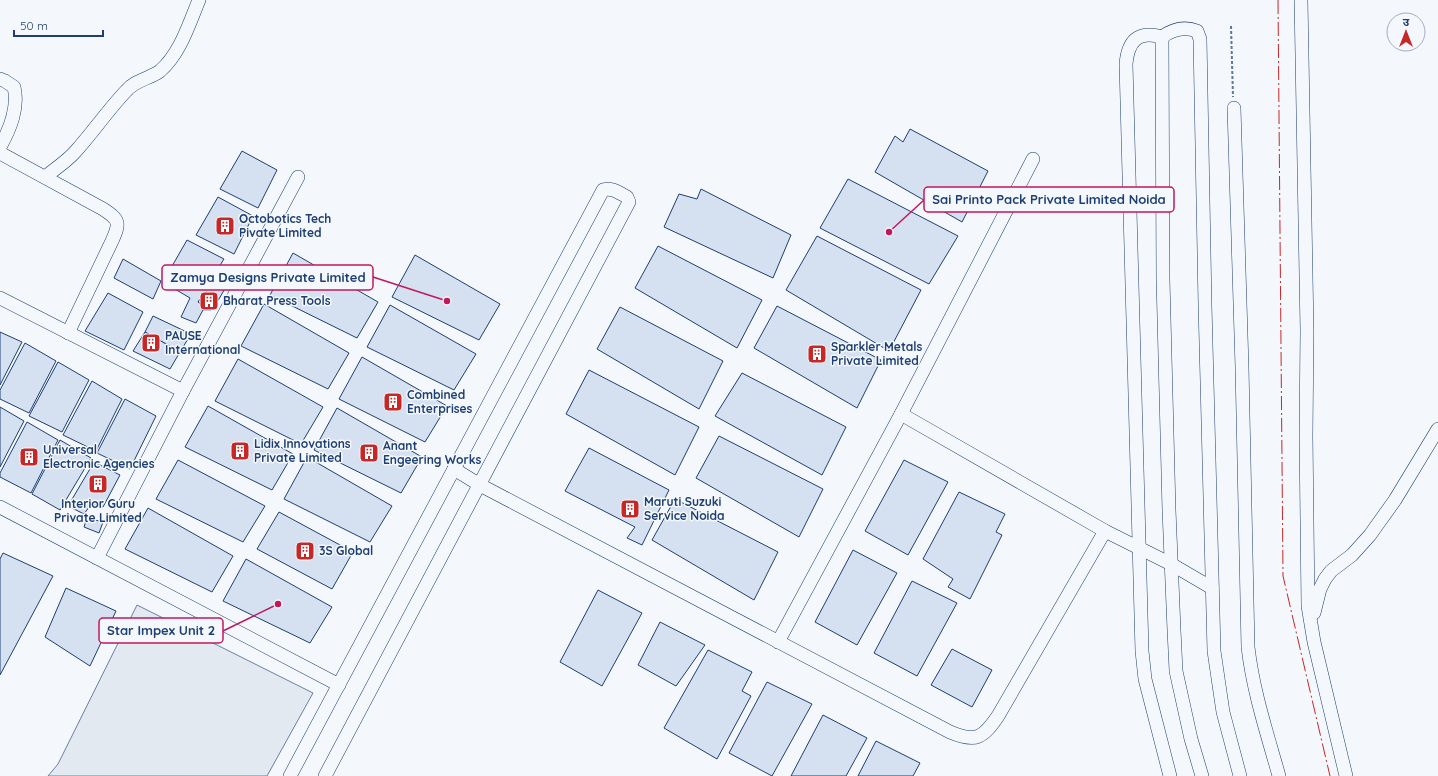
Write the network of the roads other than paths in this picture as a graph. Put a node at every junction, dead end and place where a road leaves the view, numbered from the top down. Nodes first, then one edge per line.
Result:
1 (199, 0) edge
2 (1301, 0) edge
3 (1162, 38) junction
4 (0, 79) edge
5 (1234, 108) road end
6 (0, 147) edge
7 (0, 152) edge
8 (1033, 159) dead end
9 (45, 177) junction
10 (298, 177) dead end
11 (0, 298) edge
12 (68, 333) junction
13 (183, 391) junction
14 (902, 414) junction
15 (1438, 429) edge
16 (454, 469) junction
17 (480, 485) junction
18 (0, 507) edge
19 (1106, 530) junction
20 (1140, 548) junction
21 (97, 558) junction
22 (1171, 564) junction
23 (1212, 588) junction
24 (1312, 630) junction
25 (778, 642) junction
26 (339, 685) junction
27 (290, 776) edge
28 (325, 776) edge
29 (1170, 776) edge
30 (1202, 776) edge
31 (1240, 776) edge
32 (1279, 776) edge
33 (1346, 776) edge

1 - 9 street
2 - 24 street
3 - 20 street
3 - 22 street
3 - 23 street
4 - 6 street
5 - 32 street
7 - 9 street
8 - 14 street
9 - 12 street
10 - 13 street
11 - 12 street
12 - 13 street
13 - 21 street
14 - 19 street
14 - 25 street
15 - 24 street
16 - 17 street
16 - 17 street
16 - 26 street
17 - 25 street
17 - 28 street
18 - 21 street
19 - 20 street
19 - 25 street
20 - 22 street
20 - 29 street
21 - 26 street
22 - 23 street
22 - 30 street
23 - 31 street
24 - 33 street
26 - 27 street

